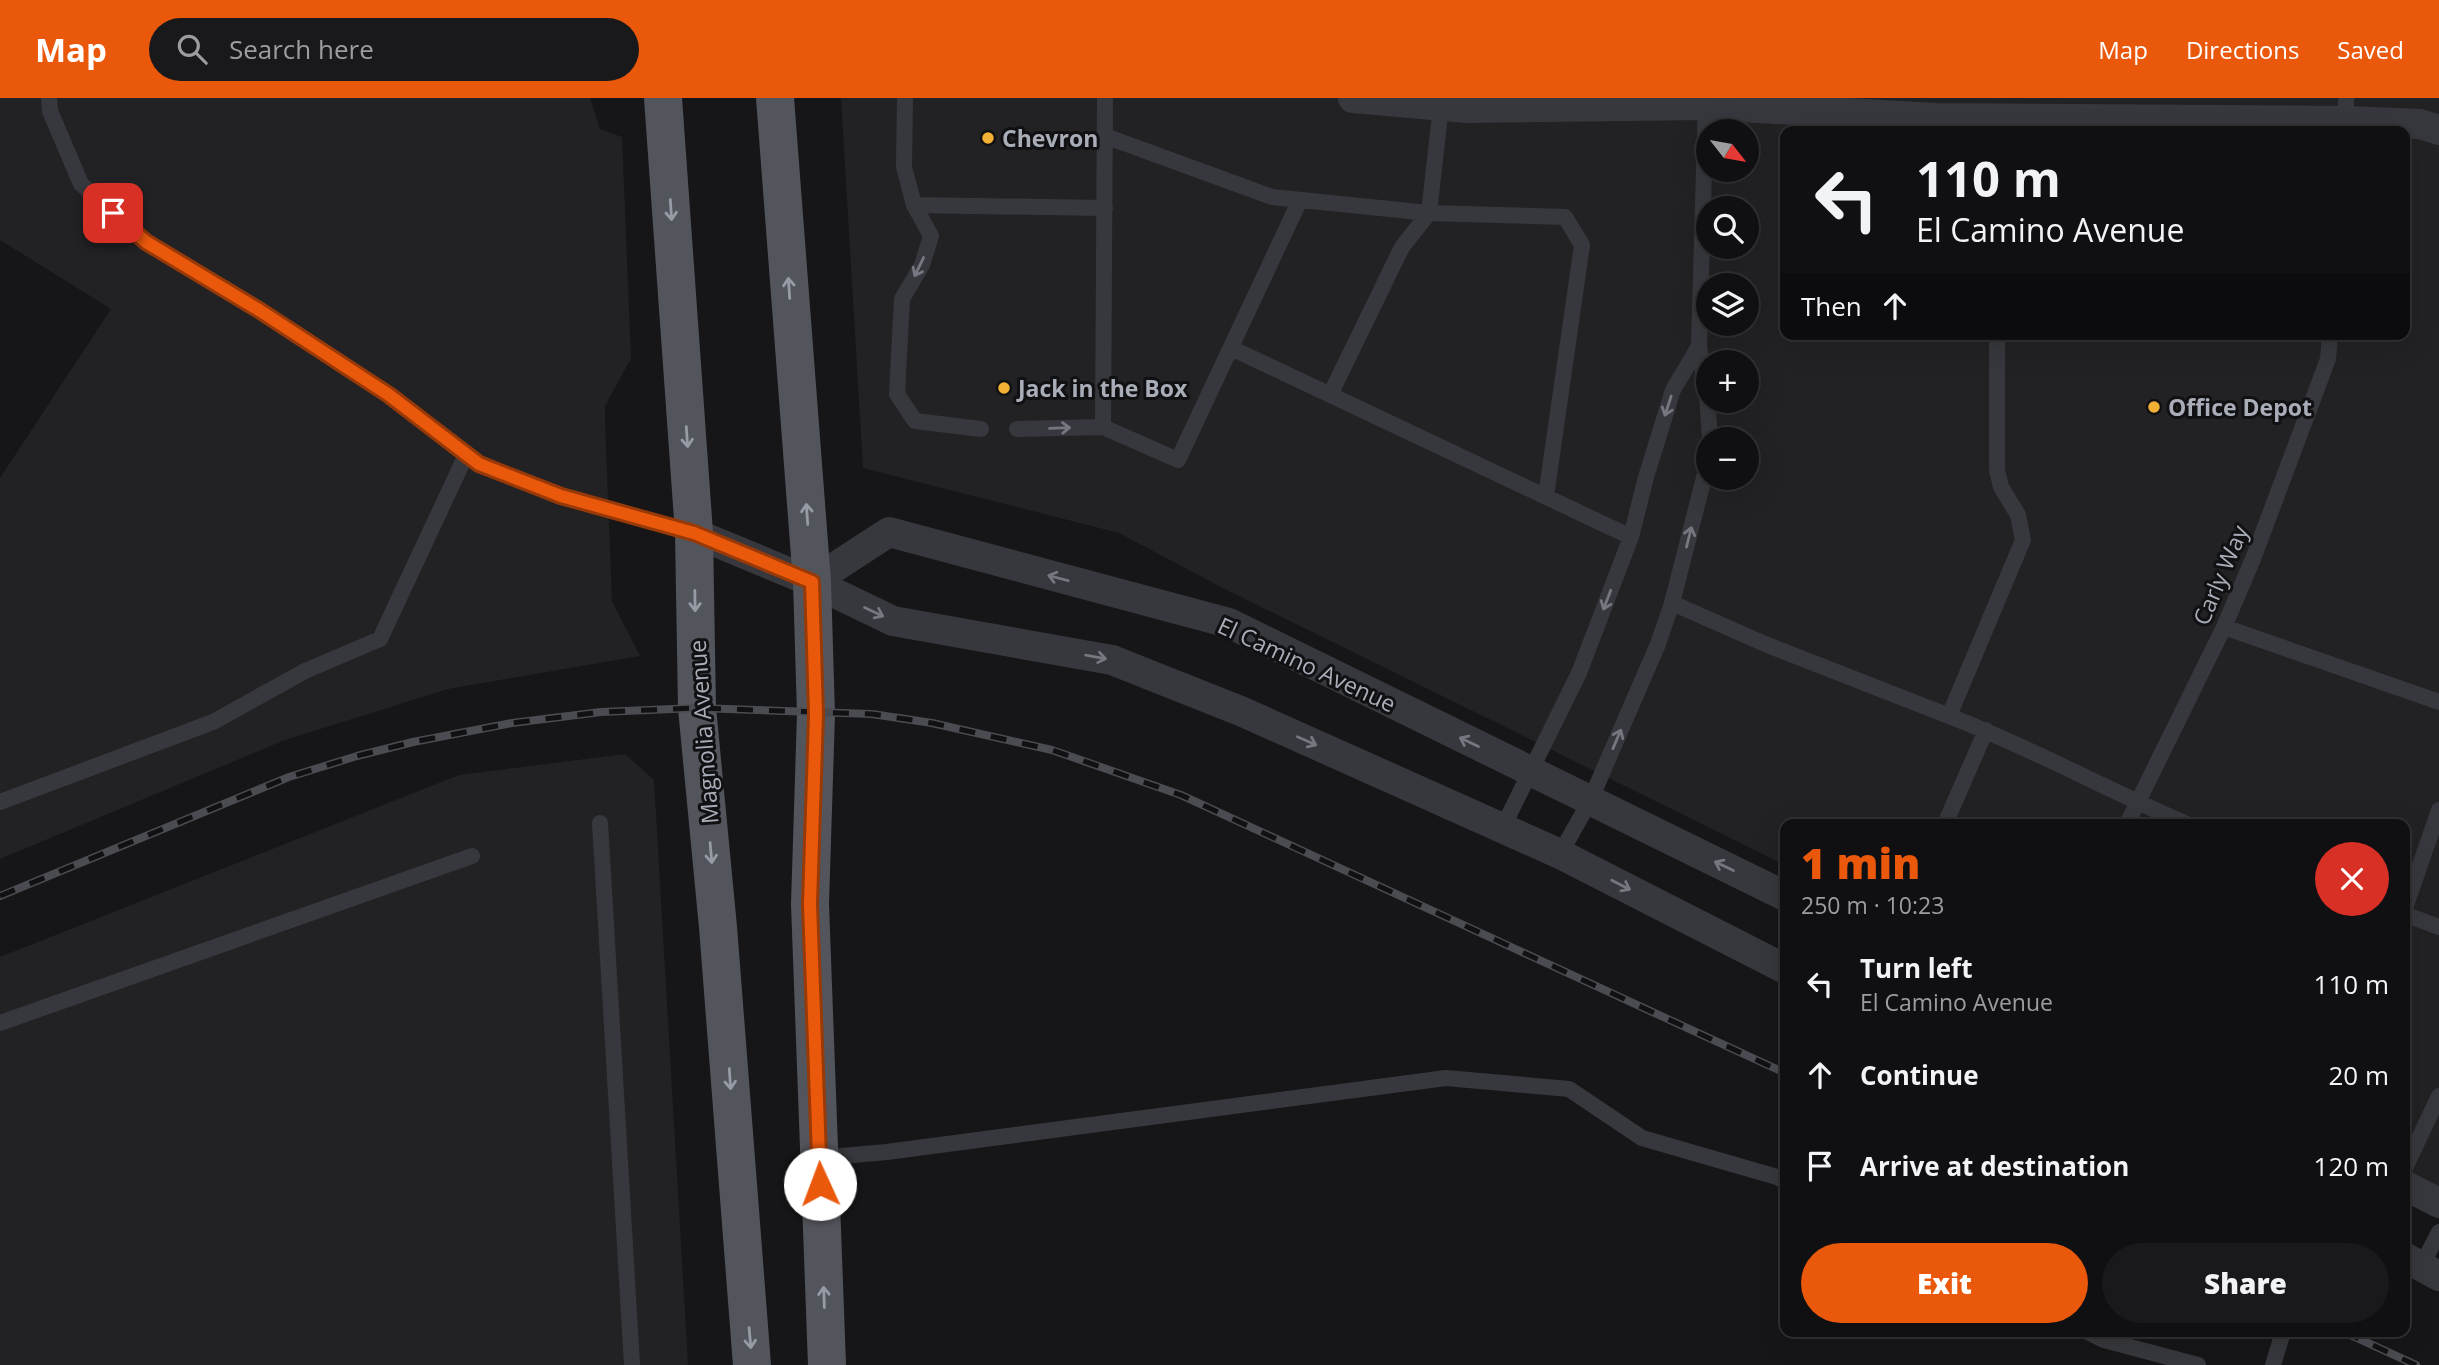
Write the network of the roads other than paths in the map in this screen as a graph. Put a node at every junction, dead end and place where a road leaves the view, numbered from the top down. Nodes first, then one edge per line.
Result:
1 (50, 98) edge
2 (663, 98) edge
3 (775, 98) edge
4 (905, 98) edge
5 (1105, 98) edge
6 (1353, 98) edge
7 (1706, 102) edge
8 (1441, 106) junction
9 (2346, 117) edge
10 (1936, 124) edge
11 (2439, 130) edge
12 (1105, 136) junction
13 (1300, 200) junction
14 (914, 205) junction
15 (1104, 208) junction
16 (1429, 213) junction
17 (1997, 340) edge
18 (2330, 340) edge
19 (1699, 346) junction
20 (1231, 348) junction
21 (1330, 395) junction
22 (1103, 427) junction
23 (1709, 427) edge
24 (981, 429) dead end
25 (1017, 429) dead end
26 (466, 455) junction
27 (1701, 490) edge
28 (1546, 496) junction
29 (694, 533) junction
30 (1631, 537) junction
31 (812, 582) junction
32 (1672, 603) junction
33 (2224, 627) junction
34 (2439, 702) edge
35 (1949, 716) junction
36 (1986, 730) junction
37 (1530, 772) junction
38 (1590, 801) junction
39 (0, 802) edge
40 (2137, 803) junction
41 (2439, 810) edge
42 (1947, 819) edge
43 (2129, 819) edge
44 (2176, 819) edge
45 (600, 823) dead end
46 (1503, 827) junction
47 (1560, 854) junction
48 (472, 856) dead end
49 (1780, 894) edge
50 (2410, 895) edge
51 (2410, 915) edge
52 (2439, 927) edge
53 (1780, 966) edge
54 (0, 1023) edge
55 (2439, 1096) edge
56 (2410, 1157) edge
57 (820, 1158) junction
58 (1780, 1179) edge
59 (2410, 1188) edge
60 (2439, 1203) edge
61 (2439, 1232) edge
62 (2421, 1267) edge
63 (2099, 1337) edge
64 (2281, 1337) edge
65 (632, 1365) edge
66 (752, 1365) edge
67 (827, 1365) edge
68 (2198, 1365) edge
69 (2273, 1365) edge

1 - 26 lane
2 -> 29 main road, Magnolia Avenue
31 -> 3 main road
4 - 14 lane
5 - 12 lane
6 - 8 street
7 - 8 street
7 - 10 street
7 - 19 lane
8 - 16 lane
9 - 10 street
9 - 11 street
12 - 13 lane
12 - 15 lane
13 - 16 lane
13 - 20 lane
14 - 15 lane
14 -> 24 lane
15 - 22 lane
16 - 21 lane
16 - 28 lane
17 - 35 lane
18 - 33 lane, Carly Way
19 - 23 lane
19 -> 30 lane
20 - 21 lane
20 - 22 lane
21 - 28 lane
25 -> 22 lane
26 - 29 lane
26 - 39 lane
32 -> 27 lane
28 - 30 lane
29 - 31 street
29 -> 66 main road, Magnolia Avenue
30 -> 37 lane
37 -> 31 street, El Camino Avenue
31 -> 46 street
31 - 57 main road
32 - 35 lane
38 -> 32 lane
33 - 34 lane
33 - 40 lane, Carly Way
35 - 36 lane
36 - 40 lane
36 - 42 lane
37 - 38 street, El Camino Avenue
37 - 46 lane
38 - 47 lane
49 -> 38 street, El Camino Avenue
40 - 43 lane, Carly Way
40 - 44 lane
41 - 50 lane
45 - 65 lane
46 - 47 street
47 -> 53 street
48 - 54 lane
51 - 52 lane
55 - 56 lane
57 - 58 lane
67 -> 57 main road
59 - 60 street
61 - 62 lane
63 - 68 lane
64 - 69 lane

